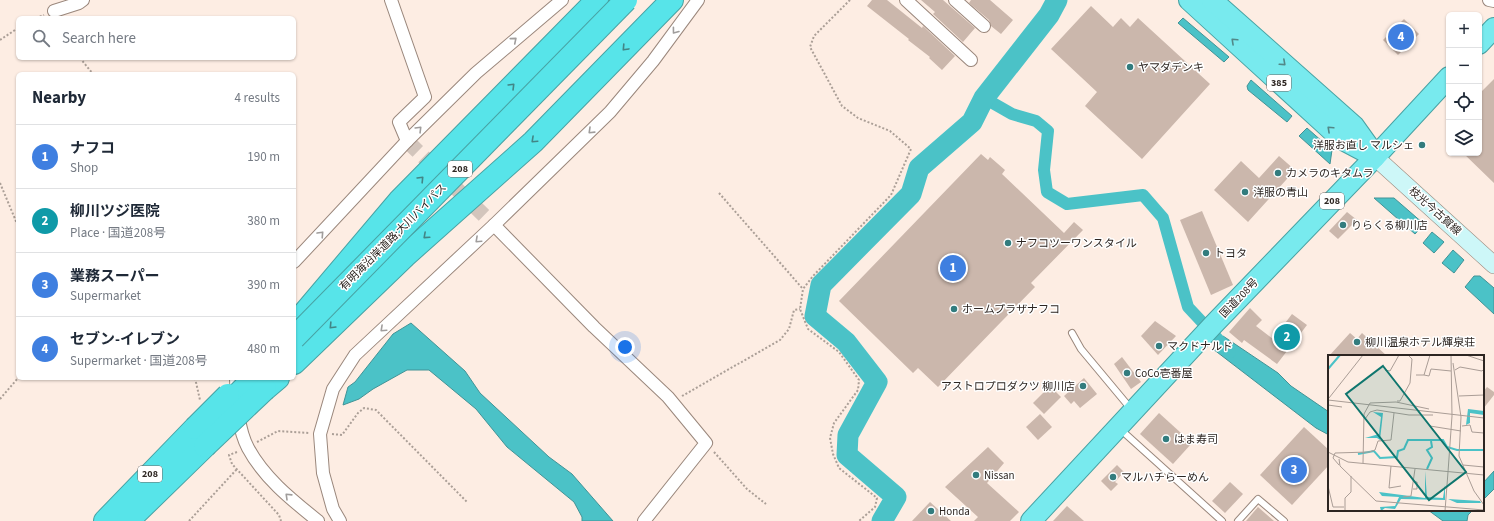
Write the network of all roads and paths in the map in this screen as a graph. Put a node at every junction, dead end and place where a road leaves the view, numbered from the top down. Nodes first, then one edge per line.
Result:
1 (83, 0) edge
2 (390, 0) edge
3 (562, 0) edge
4 (597, 0) edge
5 (617, 0) edge
6 (626, 0) edge
7 (672, 0) edge
8 (698, 0) edge
9 (850, 0) edge
10 (906, 0) edge
11 (955, 0) edge
12 (1189, 0) edge
13 (1212, 0) edge
14 (1489, 0) edge
15 (1494, 1) edge
16 (54, 11) dead end
17 (984, 26) dead end
18 (1494, 28) edge
19 (16, 29) edge
20 (0, 40) edge
21 (1482, 41) edge
22 (82, 60) edge
23 (971, 60) dead end
24 (91, 72) edge
25 (1446, 80) edge
26 (407, 141) junction
27 (1375, 157) junction
28 (0, 183) edge
29 (719, 193) dead end
30 (16, 221) edge
31 (494, 225) junction
32 (296, 260) edge
33 (1493, 263) edge
34 (803, 289) junction
35 (800, 309) junction
36 (296, 322) edge
37 (296, 326) edge
38 (1072, 333) dead end
39 (296, 336) edge
40 (296, 361) edge
41 (16, 380) edge
42 (195, 380) edge
43 (236, 380) edge
44 (242, 380) edge
45 (266, 382) edge
46 (0, 399) edge
47 (672, 402) junction
48 (201, 404) dead end
49 (1133, 412) junction
50 (1119, 428) junction
51 (320, 434) junction
52 (200, 436) junction
53 (706, 443) junction
54 (248, 447) junction
55 (237, 469) junction
56 (468, 503) dead end
57 (766, 504) dead end
58 (105, 521) edge
59 (114, 521) edge
60 (128, 521) edge
61 (189, 521) edge
62 (281, 521) edge
63 (318, 521) edge
64 (340, 521) edge
65 (644, 521) edge
66 (859, 521) edge
67 (1031, 521) edge
68 (1222, 521) edge
69 (1238, 521) edge
70 (1284, 521) edge

1 - 16 street
2 - 26 street
26 -> 3 street
36 -> 4 highway
5 - 37 highway, 有明海沿岸道路;大川バイパス / 208
6 - 39 highway, 有明海沿岸道路;大川バイパス / 208, bridge
7 -> 40 highway
8 -> 31 street
9 - 34 path
10 - 23 street
11 - 17 street
27 -> 12 highway, 385
13 -> 27 highway, 385
14 - 15 street
18 - 21 highway
19 - 20 path
22 - 24 path
25 - 27 highway, 国道208号 / 208
32 -> 26 street
27 - 33 main road, 枝光今古賀線
27 - 49 highway, 国道208号 / 208
28 - 30 path
29 - 34 path
31 - 47 street
31 -> 51 street
34 - 35 path
35 - 47 path
35 - 66 path
38 - 49 lane
41 - 46 path
42 - 48 path
43 - 54 street
44 - 52 highway, 208, bridge
45 - 52 highway, bridge
47 - 53 street
49 - 50 highway, 国道208号 / 208
50 - 67 highway, 国道208号 / 208
50 - 68 lane
51 - 54 path
51 - 56 path
51 - 64 street
52 - 58 highway, 208
52 - 59 highway, 208
52 - 60 highway
53 - 57 path
53 - 65 street
54 - 55 path
63 -> 54 street
55 - 61 path
55 - 62 path
69 - 70 lane

